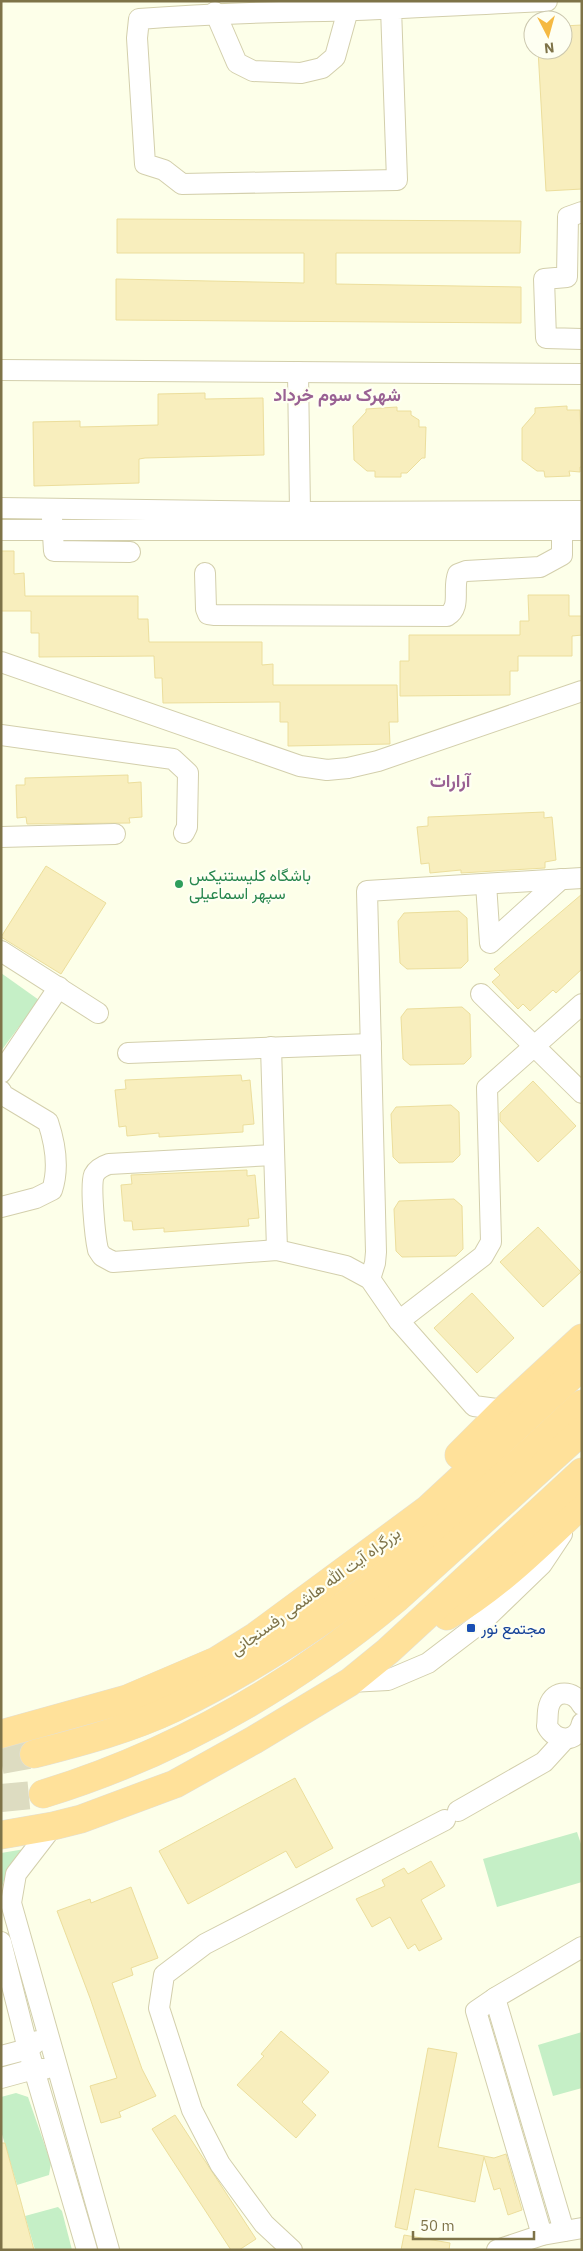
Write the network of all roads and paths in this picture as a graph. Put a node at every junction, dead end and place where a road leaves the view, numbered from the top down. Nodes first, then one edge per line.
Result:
1 (547, 1) edge
2 (391, 8) junction
3 (348, 10) junction
4 (215, 12) junction
5 (582, 212) edge
6 (582, 339) edge
7 (1, 370) edge
8 (298, 372) junction
9 (582, 374) edge
10 (1, 508) edge
11 (52, 508) junction
12 (300, 512) junction
13 (574, 522) edge
14 (1, 530) edge
15 (53, 531) junction
16 (130, 552) dead end
17 (205, 573) dead end
18 (1, 662) edge
19 (582, 691) edge
20 (1, 734) edge
21 (184, 833) dead end
22 (115, 834) dead end
23 (1, 837) edge
24 (582, 878) edge
25 (561, 879) junction
26 (486, 884) junction
27 (1, 951) edge
28 (59, 987) junction
29 (481, 994) dead end
30 (582, 1004) edge
31 (98, 1013) dead end
32 (371, 1044) junction
33 (534, 1046) junction
34 (271, 1047) junction
35 (128, 1053) dead end
36 (1, 1073) edge
37 (1, 1091) edge
38 (582, 1093) edge
39 (274, 1155) junction
40 (1, 1207) edge
41 (278, 1250) junction
42 (370, 1279) junction
43 (399, 1321) junction
44 (582, 1338) edge
45 (582, 1366) edge
46 (582, 1404) edge
47 (474, 1406) junction
48 (504, 1410) junction
49 (582, 1431) edge
50 (462, 1452) junction
51 (582, 1472) edge
52 (581, 1505) edge
53 (346, 1571) junction
54 (388, 1651) junction
55 (350, 1682) junction
56 (579, 1695) edge
57 (577, 1732) edge
58 (1, 1734) edge
59 (34, 1754) tunnel mouth
60 (43, 1794) tunnel mouth
61 (53, 1826) junction
62 (1, 1835) edge
63 (7, 1945) edge
64 (582, 1947) edge
65 (495, 1998) junction
66 (28, 2049) junction
67 (52, 2052) junction
68 (1, 2056) edge
69 (34, 2069) junction
70 (1, 2078) edge
71 (573, 2229) edge
72 (542, 2236) junction
73 (87, 2250) edge
74 (109, 2250) edge
75 (292, 2250) edge
76 (497, 2250) edge

1 - 2 street
2 - 3 street
2 - 4 street
3 - 4 street
3 - 4 street
5 - 6 street
7 - 8 street
8 - 9 street
8 - 12 street
10 - 11 street
11 - 12 street
11 - 15 street
12 - 13 street
13 - 15 street
13 - 17 street
14 - 15 street
15 - 16 street
18 - 19 street
20 - 21 street
22 - 23 street
24 - 25 street
25 - 26 street
25 - 26 street
26 - 32 street
27 - 28 street
28 - 31 street
28 - 36 street
29 - 33 street
30 - 33 street
32 - 34 street
32 - 42 street
33 - 38 street
33 - 43 street
34 - 35 street
34 - 39 street
37 - 40 street
39 - 41 street
39 - 41 street
41 - 42 street
42 - 43 street
43 - 47 street
44 - 48 highway
45 - 53 highway, بزرگراه آیت الله هاشمی رفسنجانی
46 - 59 highway, بزرگراه آیت الله هاشمی رفسنجانی
47 - 48 street
47 - 50 street
48 - 50 highway
49 - 60 highway
50 - 53 highway
51 - 54 highway
52 - 54 highway
52 - 55 street
53 - 58 highway, بزرگراه آیت الله هاشمی رفسنجانی
54 - 55 highway
55 - 61 highway
56 - 57 street
57 - 75 street
61 - 62 highway
61 - 63 street
63 - 66 street
63 - 67 street
64 - 65 street
65 - 71 street
65 - 72 street
66 - 67 street
66 - 68 street
66 - 69 street
67 - 69 street
67 - 74 street
69 - 70 street
69 - 73 street
71 - 72 street
72 - 76 street

